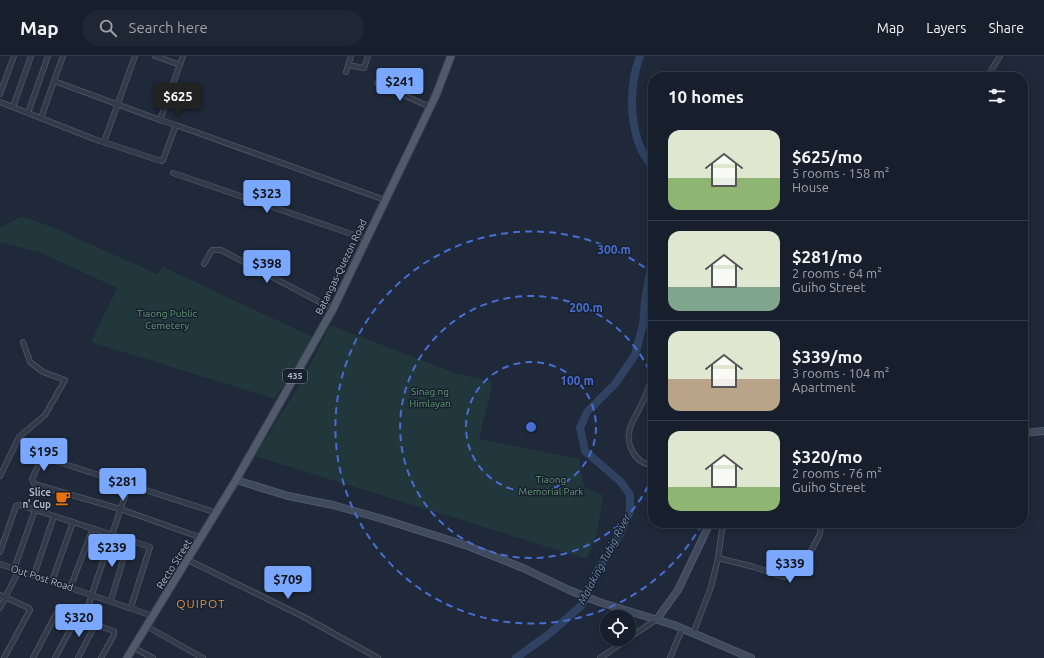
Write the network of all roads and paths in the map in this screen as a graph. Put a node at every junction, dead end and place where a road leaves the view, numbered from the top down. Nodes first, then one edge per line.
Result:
1 (14, 56) edge
2 (31, 56) edge
3 (48, 56) edge
4 (63, 56) edge
5 (135, 56) edge
6 (155, 56) edge
7 (183, 56) edge
8 (351, 56) edge
9 (368, 56) edge
10 (452, 56) edge
11 (1000, 56) edge
12 (180, 65) junction
13 (348, 65) junction
14 (346, 72) dead end
15 (990, 72) edge
16 (54, 81) junction
17 (377, 83) dead end
18 (0, 94) edge
19 (0, 102) edge
20 (118, 104) junction
21 (13, 107) junction
22 (430, 107) junction
23 (28, 113) junction
24 (41, 118) junction
25 (160, 120) junction
26 (176, 125) junction
27 (104, 142) junction
28 (173, 172) dead end
29 (385, 200) junction
30 (366, 239) junction
31 (204, 264) dead end
32 (333, 309) junction
33 (23, 342) dead end
34 (648, 387) edge
35 (1044, 431) edge
36 (1028, 433) edge
37 (648, 465) edge
38 (0, 476) edge
39 (236, 480) junction
40 (128, 484) junction
41 (120, 509) junction
42 (35, 510) junction
43 (216, 513) junction
44 (54, 516) junction
45 (73, 522) junction
46 (93, 528) junction
47 (708, 528) edge
48 (722, 528) edge
49 (821, 528) edge
50 (111, 534) junction
51 (202, 538) junction
52 (129, 540) junction
53 (0, 552) edge
54 (718, 558) junction
55 (188, 560) junction
56 (0, 564) edge
57 (14, 569) junction
58 (20, 570) junction
59 (34, 575) junction
60 (52, 581) junction
61 (70, 588) junction
62 (91, 594) junction
63 (0, 595) edge
64 (6, 597) junction
65 (111, 600) junction
66 (131, 607) junction
67 (0, 608) edge
68 (153, 616) junction
69 (76, 619) junction
70 (657, 619) junction
71 (83, 621) junction
72 (95, 625) junction
73 (146, 626) junction
74 (682, 629) junction
75 (636, 633) edge
76 (693, 634) junction
77 (618, 646) edge
78 (134, 648) junction
79 (4, 658) edge
80 (33, 658) edge
81 (55, 658) edge
82 (78, 658) edge
83 (101, 658) edge
84 (128, 658) edge
85 (153, 658) edge
86 (203, 658) edge
87 (378, 658) edge
88 (600, 658) edge
89 (670, 658) edge
90 (751, 658) edge

1 - 18 street
2 - 21 street
3 - 23 street
4 - 16 street
5 - 20 street
6 - 12 street
7 - 12 street
8 - 13 street
9 - 13 street
10 - 22 main road, Batangas-Quezon Road / 435
11 - 15 street
12 - 25 street
13 - 14 street
16 - 20 street
16 - 24 street
17 - 22 street
19 - 21 street
20 - 25 street
20 - 27 street
21 - 23 street
22 - 29 main road, Batangas-Quezon Road / 435
23 - 24 street
24 - 27 street
25 - 26 street
26 - 27 street
26 - 29 street
28 - 30 street
29 - 30 main road, Batangas-Quezon Road / 435
30 - 32 main road, Batangas-Quezon Road / 435
31 - 32 street
32 - 39 main road, Batangas-Quezon Road / 435
33 - 38 street
34 - 37 street
35 - 36 street
39 - 43 main road, Recto Street / 435
39 - 70 street
40 - 41 street
40 - 41 street
40 - 43 street
41 - 50 street
41 - 51 street
42 - 44 street
42 - 53 street
42 - 57 street
43 - 51 main road, Recto Street / 435
44 - 45 street
44 - 59 street
45 - 46 street
45 - 60 street
46 - 50 street
46 - 61 street
47 - 70 street
48 - 54 street
49 - 54 street
50 - 52 street
50 - 62 street
51 - 55 main road, Recto Street / 435
52 - 65 street
52 - 66 street
54 - 76 street
55 - 68 main road, Recto Street / 435
55 - 87 street
56 - 57 street, Out Post Road
57 - 58 street, Out Post Road
58 - 59 street, Out Post Road
58 - 64 street
59 - 60 street, Out Post Road
60 - 61 street, Out Post Road
61 - 62 street, Out Post Road
62 - 65 street, Out Post Road
62 - 71 street
63 - 64 street
64 - 67 street
64 - 79 street
65 - 66 street, Out Post Road
66 - 68 street, Out Post Road
68 - 73 main road, Recto Street / 435
69 - 71 street
69 - 80 street
69 - 81 street
70 - 74 street
70 - 75 street
71 - 72 street
72 - 82 street
72 - 83 street
73 - 78 main road, Recto Street / 435
73 - 86 street
74 - 76 street
74 - 89 street
76 - 90 street
77 - 88 street
78 - 84 main road, Recto Street / 435
78 - 85 street

